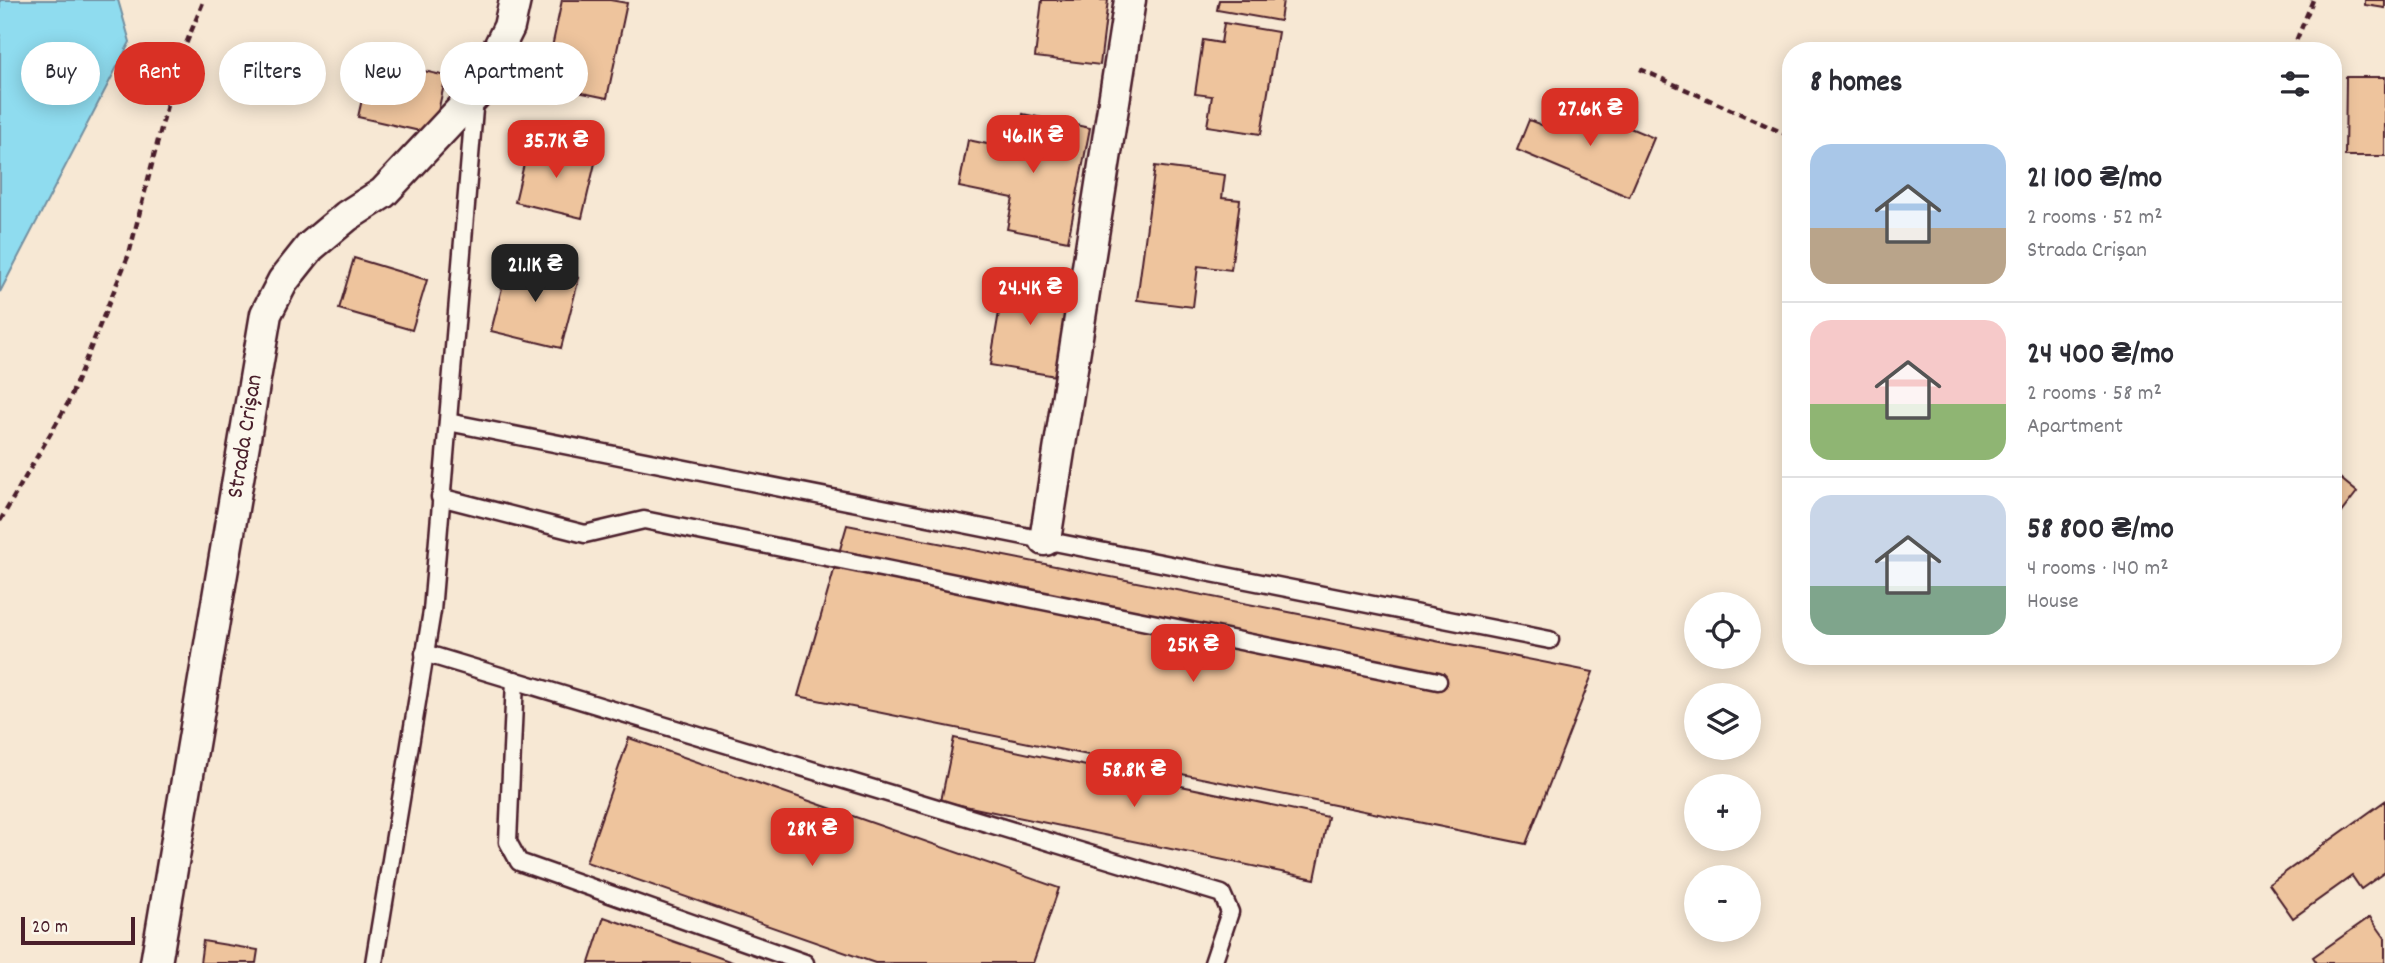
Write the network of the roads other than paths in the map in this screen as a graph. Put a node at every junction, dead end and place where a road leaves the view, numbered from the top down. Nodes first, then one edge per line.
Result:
1 (515, 0) edge
2 (1130, 0) edge
3 (501, 42) edge
4 (465, 105) edge
5 (474, 105) edge
6 (448, 422) junction
7 (440, 497) junction
8 (1045, 540) junction
9 (1550, 640) dead end
10 (424, 653) junction
11 (514, 681) junction
12 (1438, 681) dead end
13 (156, 963) edge
14 (374, 963) edge
15 (805, 963) edge
16 (1213, 963) edge

1 - 3 street, Strada Crișan
2 - 8 street
4 - 13 street, Strada Crișan
5 - 6 lane
6 - 7 lane
6 - 8 lane
7 - 10 lane
7 - 12 lane
8 - 9 lane
10 - 11 lane
10 - 14 lane
11 - 15 lane
11 - 16 lane

